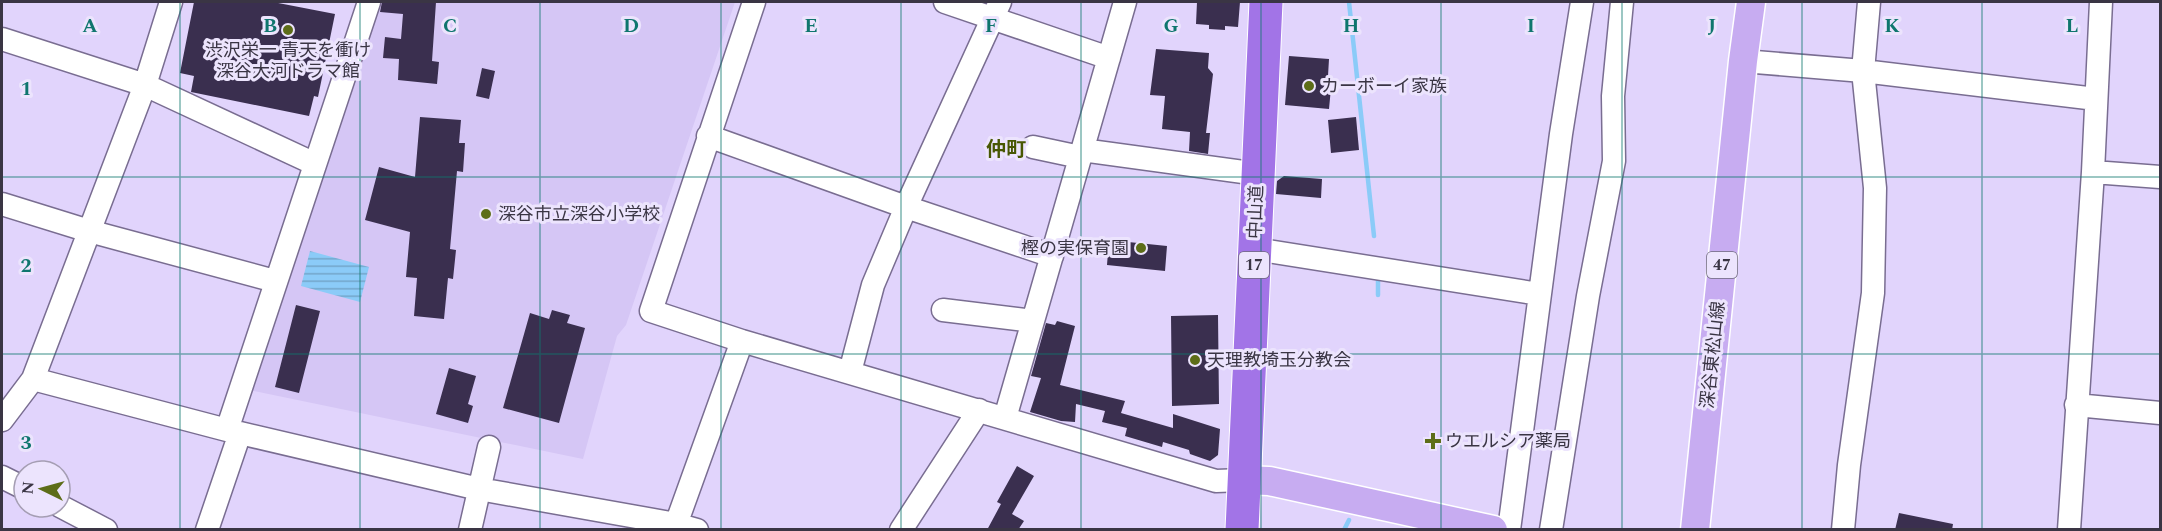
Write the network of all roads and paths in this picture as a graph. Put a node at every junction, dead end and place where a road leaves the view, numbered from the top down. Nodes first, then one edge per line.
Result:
1 (171, 2) edge
2 (369, 2) edge
3 (754, 2) edge
4 (945, 2) edge
5 (1125, 2) edge
6 (1266, 2) edge
7 (1582, 2) edge
8 (1622, 2) edge
9 (1751, 2) edge
10 (1869, 2) edge
11 (2101, 2) edge
12 (997, 10) edge
13 (2, 39) edge
14 (1109, 58) junction
15 (1743, 61) junction
16 (1863, 71) junction
17 (145, 86) junction
18 (2097, 99) junction
19 (708, 136) junction
20 (1033, 147) dead end
21 (1081, 154) junction
22 (315, 164) junction
23 (2093, 172) junction
24 (1258, 174) junction
25 (2160, 177) edge
26 (2, 204) edge
27 (906, 207) junction
28 (89, 231) junction
29 (1255, 249) junction
30 (1052, 256) junction
31 (275, 281) junction
32 (1539, 294) junction
33 (943, 310) dead end
34 (1033, 321) junction
35 (742, 341) junction
36 (850, 372) junction
37 (33, 380) junction
38 (2076, 405) junction
39 (979, 410) junction
40 (2160, 413) edge
41 (1005, 418) junction
42 (2, 420) edge
43 (234, 432) junction
44 (489, 447) dead end
45 (1243, 480) junction
46 (479, 489) junction
47 (72, 512) edge
48 (682, 528) edge
49 (106, 530) edge
50 (207, 530) edge
51 (470, 530) edge
52 (901, 530) edge
53 (1242, 530) edge
54 (1493, 530) edge
55 (1509, 530) edge
56 (1551, 530) edge
57 (1695, 530) edge
58 (1843, 530) edge
59 (2069, 530) edge

1 - 17 street
2 - 22 street
3 - 19 street
4 - 12 street
5 - 14 street
6 - 24 highway, 中山道 / 17
7 - 32 street
8 - 56 street
9 - 15 main road, 深谷東松山線 / 47
10 - 16 street
11 - 18 street
12 - 14 street
12 - 27 street
13 - 17 street
14 - 21 street
15 - 16 street
15 - 57 main road, 深谷東松山線 / 47
16 - 18 street
16 - 58 street
17 - 22 street
17 - 28 street
18 - 23 street
19 - 27 street
19 - 35 street
20 - 21 street
21 - 24 street
21 - 30 street
22 - 31 street
23 - 25 street
23 - 38 street
24 - 29 highway, 中山道 / 17
26 - 28 street
27 - 30 street
27 - 36 street
28 - 31 street
28 - 37 street
29 - 32 street
29 - 45 highway, 中山道 / 17
30 - 34 street
31 - 43 street
32 - 55 street
33 - 34 street
34 - 41 street
35 - 36 street
35 - 48 street
36 - 39 street
37 - 42 street
37 - 43 street
38 - 40 street
38 - 59 street
39 - 41 street
39 - 52 street
41 - 45 street
43 - 46 street
43 - 50 street
44 - 46 street
45 - 53 highway, 中山道 / 17
45 - 54 main road
46 - 48 street
46 - 51 street
47 - 49 street

